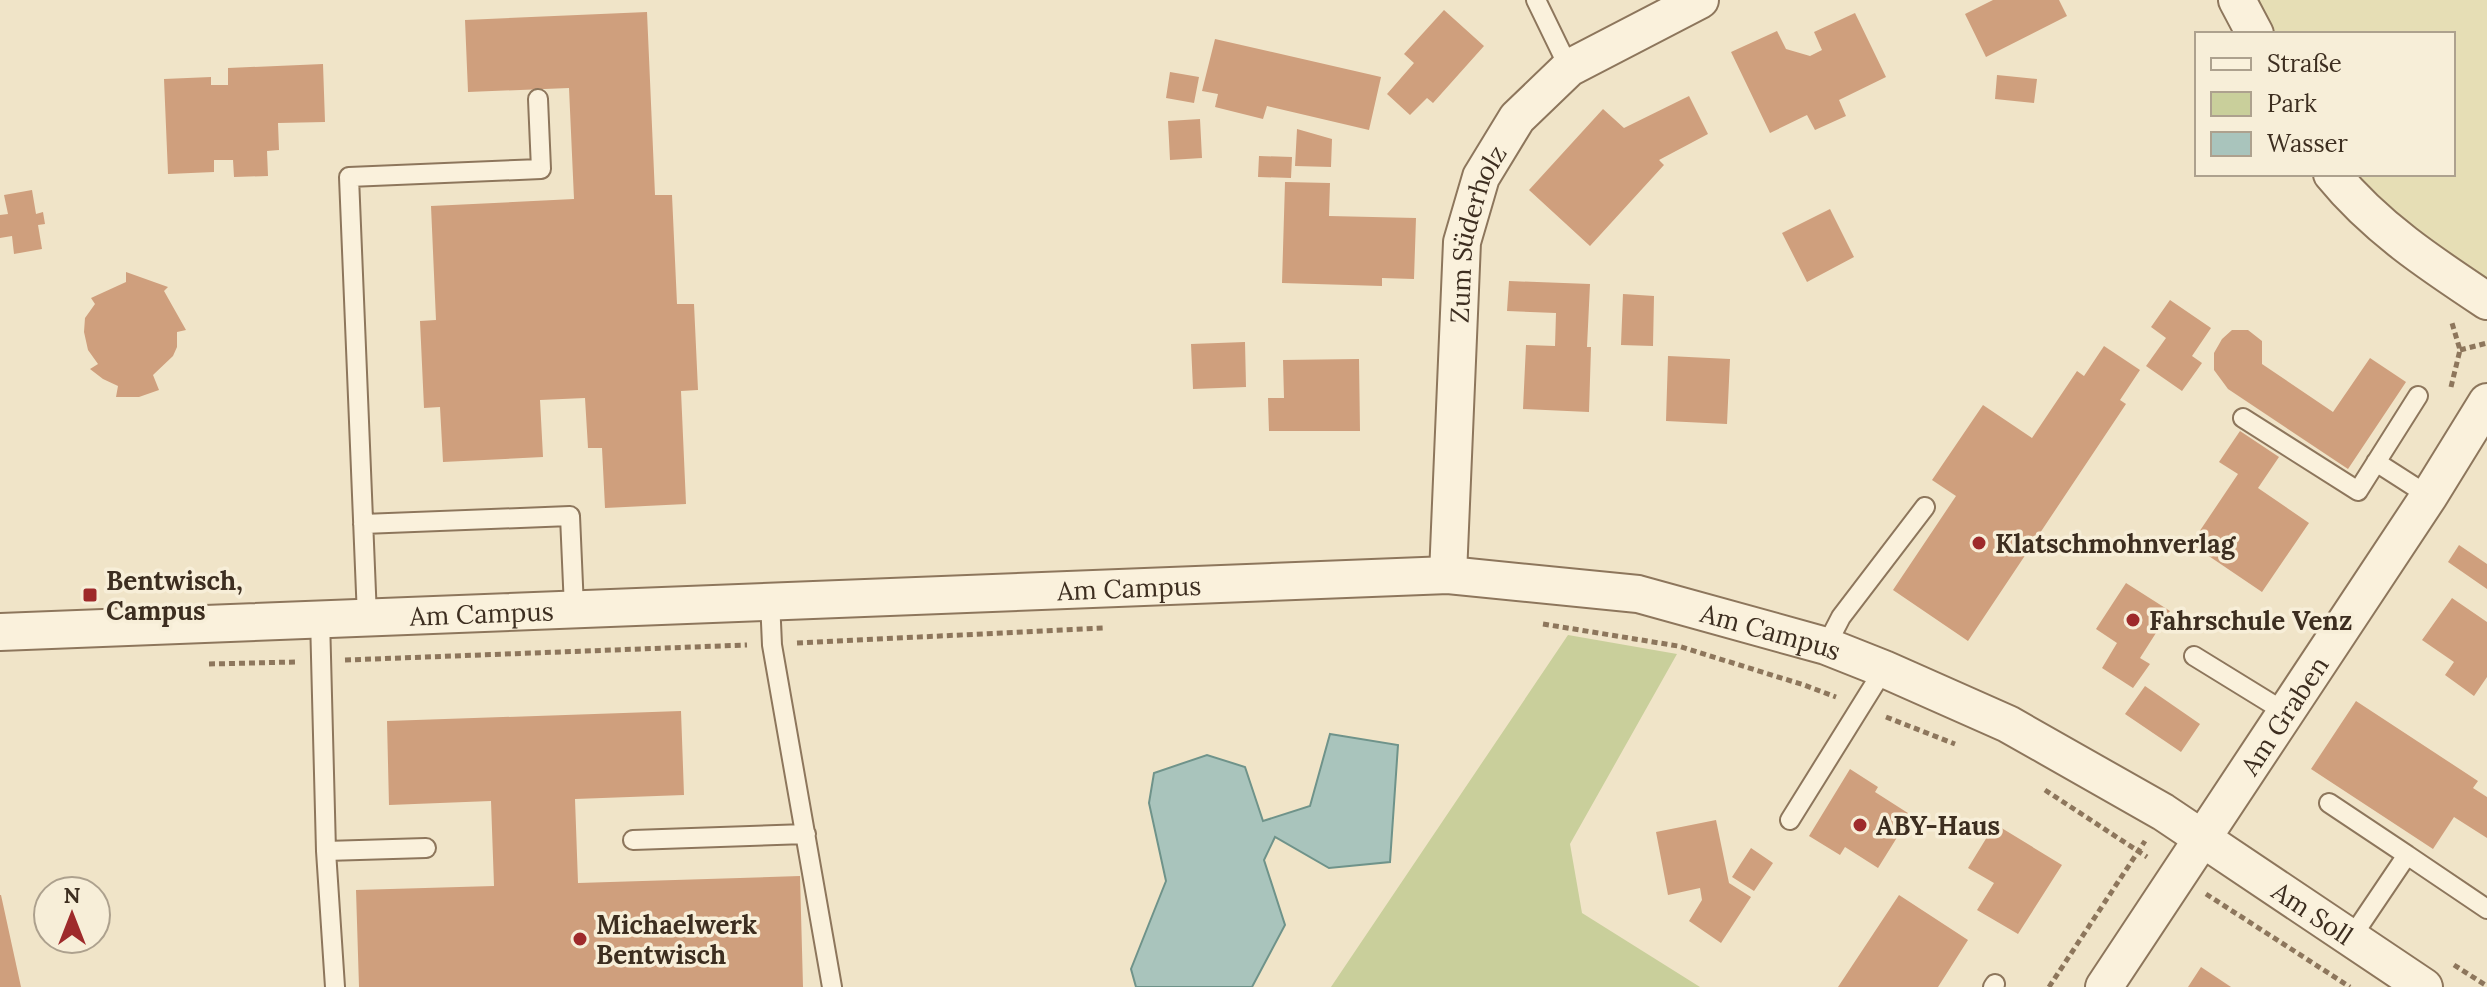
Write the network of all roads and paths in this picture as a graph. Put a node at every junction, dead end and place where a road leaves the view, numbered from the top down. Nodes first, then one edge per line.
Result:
1 (1536, 0) edge
2 (1700, 0) edge
3 (2237, 0) edge
4 (2254, 32) edge
5 (1569, 68) junction
6 (538, 99) dead end
7 (2334, 176) edge
8 (2487, 301) edge
9 (2487, 343) edge
10 (2460, 350) dead end
11 (2418, 396) dead end
12 (2487, 402) edge
13 (2243, 418) dead end
14 (2376, 462) junction
15 (2429, 496) junction
16 (1925, 507) dead end
17 (363, 524) junction
18 (1448, 575) junction
19 (770, 600) junction
20 (574, 608) junction
21 (367, 617) junction
22 (320, 618) junction
23 (1533, 623) dead end
24 (1117, 628) dead end
25 (0, 632) edge
26 (772, 645) junction
27 (1826, 646) junction
28 (2194, 656) dead end
29 (321, 661) junction
30 (199, 664) dead end
31 (1884, 669) junction
32 (1860, 707) junction
33 (2285, 712) junction
34 (1959, 745) dead end
35 (2039, 786) dead end
36 (2329, 803) dead end
37 (2163, 812) junction
38 (1790, 820) dead end
39 (806, 834) junction
40 (2202, 837) junction
41 (633, 840) dead end
42 (426, 848) dead end
43 (326, 851) junction
44 (2139, 852) junction
45 (2407, 855) junction
46 (2177, 876) junction
47 (2487, 909) edge
48 (2351, 938) junction
49 (335, 987) edge
50 (832, 987) edge
51 (2049, 987) edge
52 (2104, 987) edge
53 (2350, 987) edge
54 (2424, 987) edge

1 - 5 lane
2 - 5 street, Zum Süderholz
3 - 4 street
5 - 18 street, Zum Süderholz
6 - 17 lane
7 - 8 street
9 - 10 path
11 - 14 lane
12 - 15 street, Am Graben
13 - 14 lane
14 - 15 lane
15 - 33 street, Am Graben
16 - 27 lane
17 - 20 lane
17 - 21 lane
18 - 19 street, Am Campus
18 - 27 street, Am Campus
19 - 20 street, Am Campus
19 - 26 lane
20 - 21 street, Am Campus
21 - 22 street, Am Campus
22 - 25 street, Am Campus
22 - 29 lane
23 - 32 path
24 - 26 path
26 - 29 path
26 - 39 lane
27 - 31 street, Am Campus
28 - 33 lane
29 - 30 path
29 - 43 lane
31 - 32 lane
31 - 37 street, Am Campus
32 - 34 path
32 - 38 lane
33 - 40 street, Am Graben
35 - 44 path
36 - 45 lane
37 - 40 street, Am Campus
37 - 44 path
39 - 41 lane
39 - 50 lane
40 - 46 street, Am Graben
40 - 48 street, Am Soll
42 - 43 lane
43 - 49 lane
44 - 46 path
44 - 51 path
45 - 47 lane
45 - 48 lane
46 - 52 street, Am Graben
46 - 53 path
48 - 54 street, Am Soll

